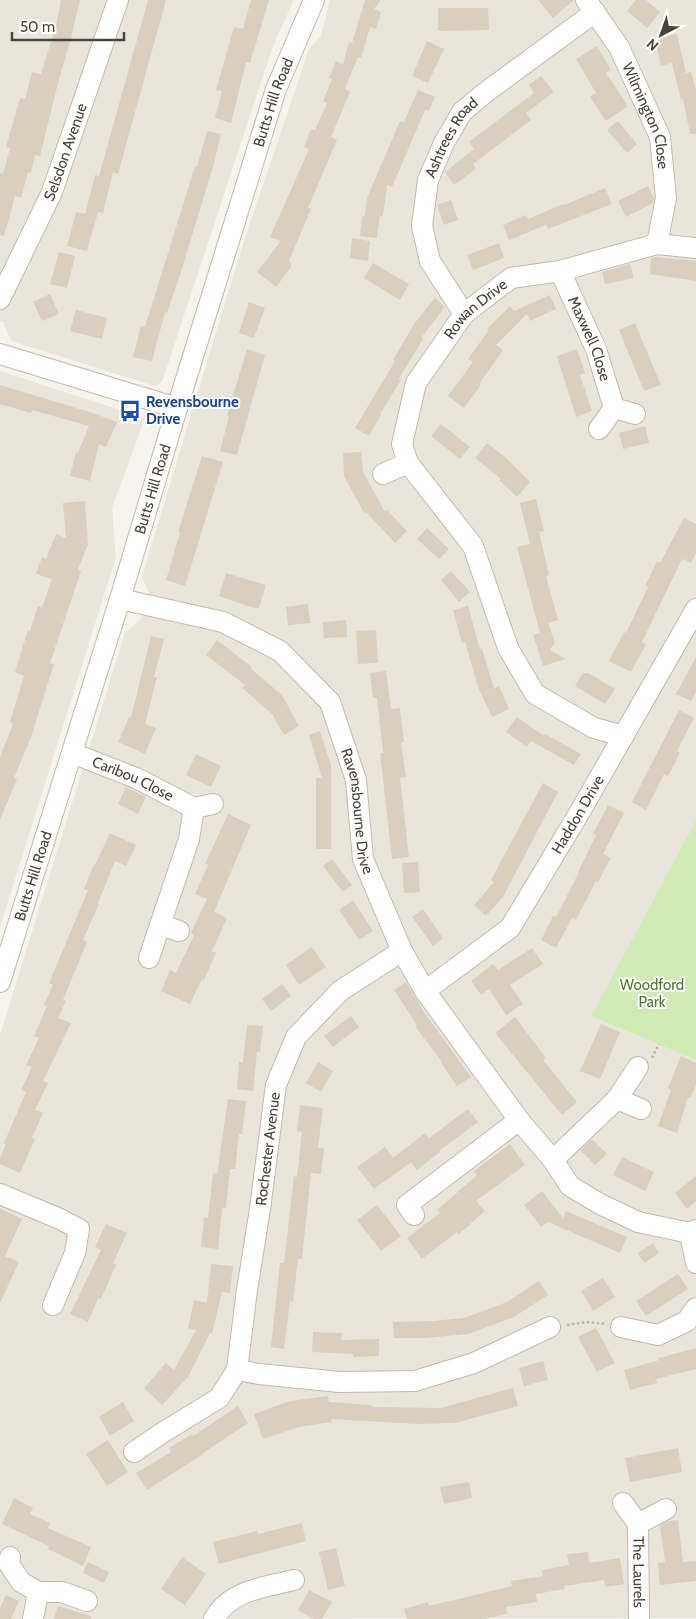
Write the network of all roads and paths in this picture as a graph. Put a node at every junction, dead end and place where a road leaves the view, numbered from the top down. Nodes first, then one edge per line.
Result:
1 (118, 0) edge
2 (314, 0) edge
3 (591, 6) edge
4 (657, 244) junction
5 (696, 248) edge
6 (560, 271) junction
7 (0, 300) edge
8 (464, 314) junction
9 (0, 354) edge
10 (177, 408) junction
11 (614, 408) junction
12 (635, 414) dead end
13 (599, 429) dead end
14 (408, 463) junction
15 (383, 474) dead end
16 (120, 599) junction
17 (696, 609) edge
18 (624, 736) junction
19 (72, 753) junction
20 (402, 951) junction
21 (149, 958) dead end
22 (0, 982) edge
23 (425, 991) junction
24 (638, 1067) dead end
25 (617, 1099) junction
26 (641, 1109) dead end
27 (519, 1120) junction
28 (553, 1160) junction
29 (0, 1194) edge
30 (407, 1205) dead end
31 (693, 1232) edge
32 (696, 1263) edge
33 (53, 1305) dead end
34 (696, 1308) edge
35 (550, 1327) joint
36 (621, 1327) joint
37 (237, 1370) junction
38 (134, 1452) dead end
39 (623, 1502) dead end
40 (666, 1509) dead end
41 (638, 1524) junction
42 (10, 1557) dead end
43 (294, 1580) dead end
44 (38, 1592) junction
45 (87, 1601) dead end
46 (33, 1619) edge
47 (214, 1619) edge
48 (639, 1619) edge

1 - 7 street, Selsdon Avenue
2 - 10 street, Butts Hill Road
3 - 4 street, Wilmington Close
3 - 8 street, Ashtrees Road
4 - 5 street, Rowan Drive
4 - 6 street, Rowan Drive
6 - 8 street, Rowan Drive
6 - 11 street, Maxwell Close
8 - 14 street, Rowan Drive
9 - 10 street
10 - 16 street, Butts Hill Road
11 - 12 street
11 - 13 street
14 - 15 street
14 - 18 street, Rowan Drive
16 - 19 street, Butts Hill Road
16 - 20 street, Ravensbourne Drive
17 - 18 street, Haddon Drive
18 - 23 street, Haddon Drive
19 - 21 street, Caribou Close
19 - 22 street, Butts Hill Road
20 - 23 street, Ravensbourne Drive
20 - 37 street, Rochester Avenue
23 - 27 street, Ravensbourne Drive
24 - 25 street
25 - 26 street
25 - 28 street
27 - 28 street, Ravensbourne Drive
27 - 30 street
28 - 31 street, Ravensbourne Drive
29 - 33 street
31 - 32 street
34 - 36 street
35 - 36 path
35 - 37 street
37 - 38 street, Rochester Avenue
39 - 41 street, The Laurels
40 - 41 street, The Laurels
41 - 48 street, The Laurels
42 - 44 street
43 - 47 street
44 - 45 street
44 - 46 street

